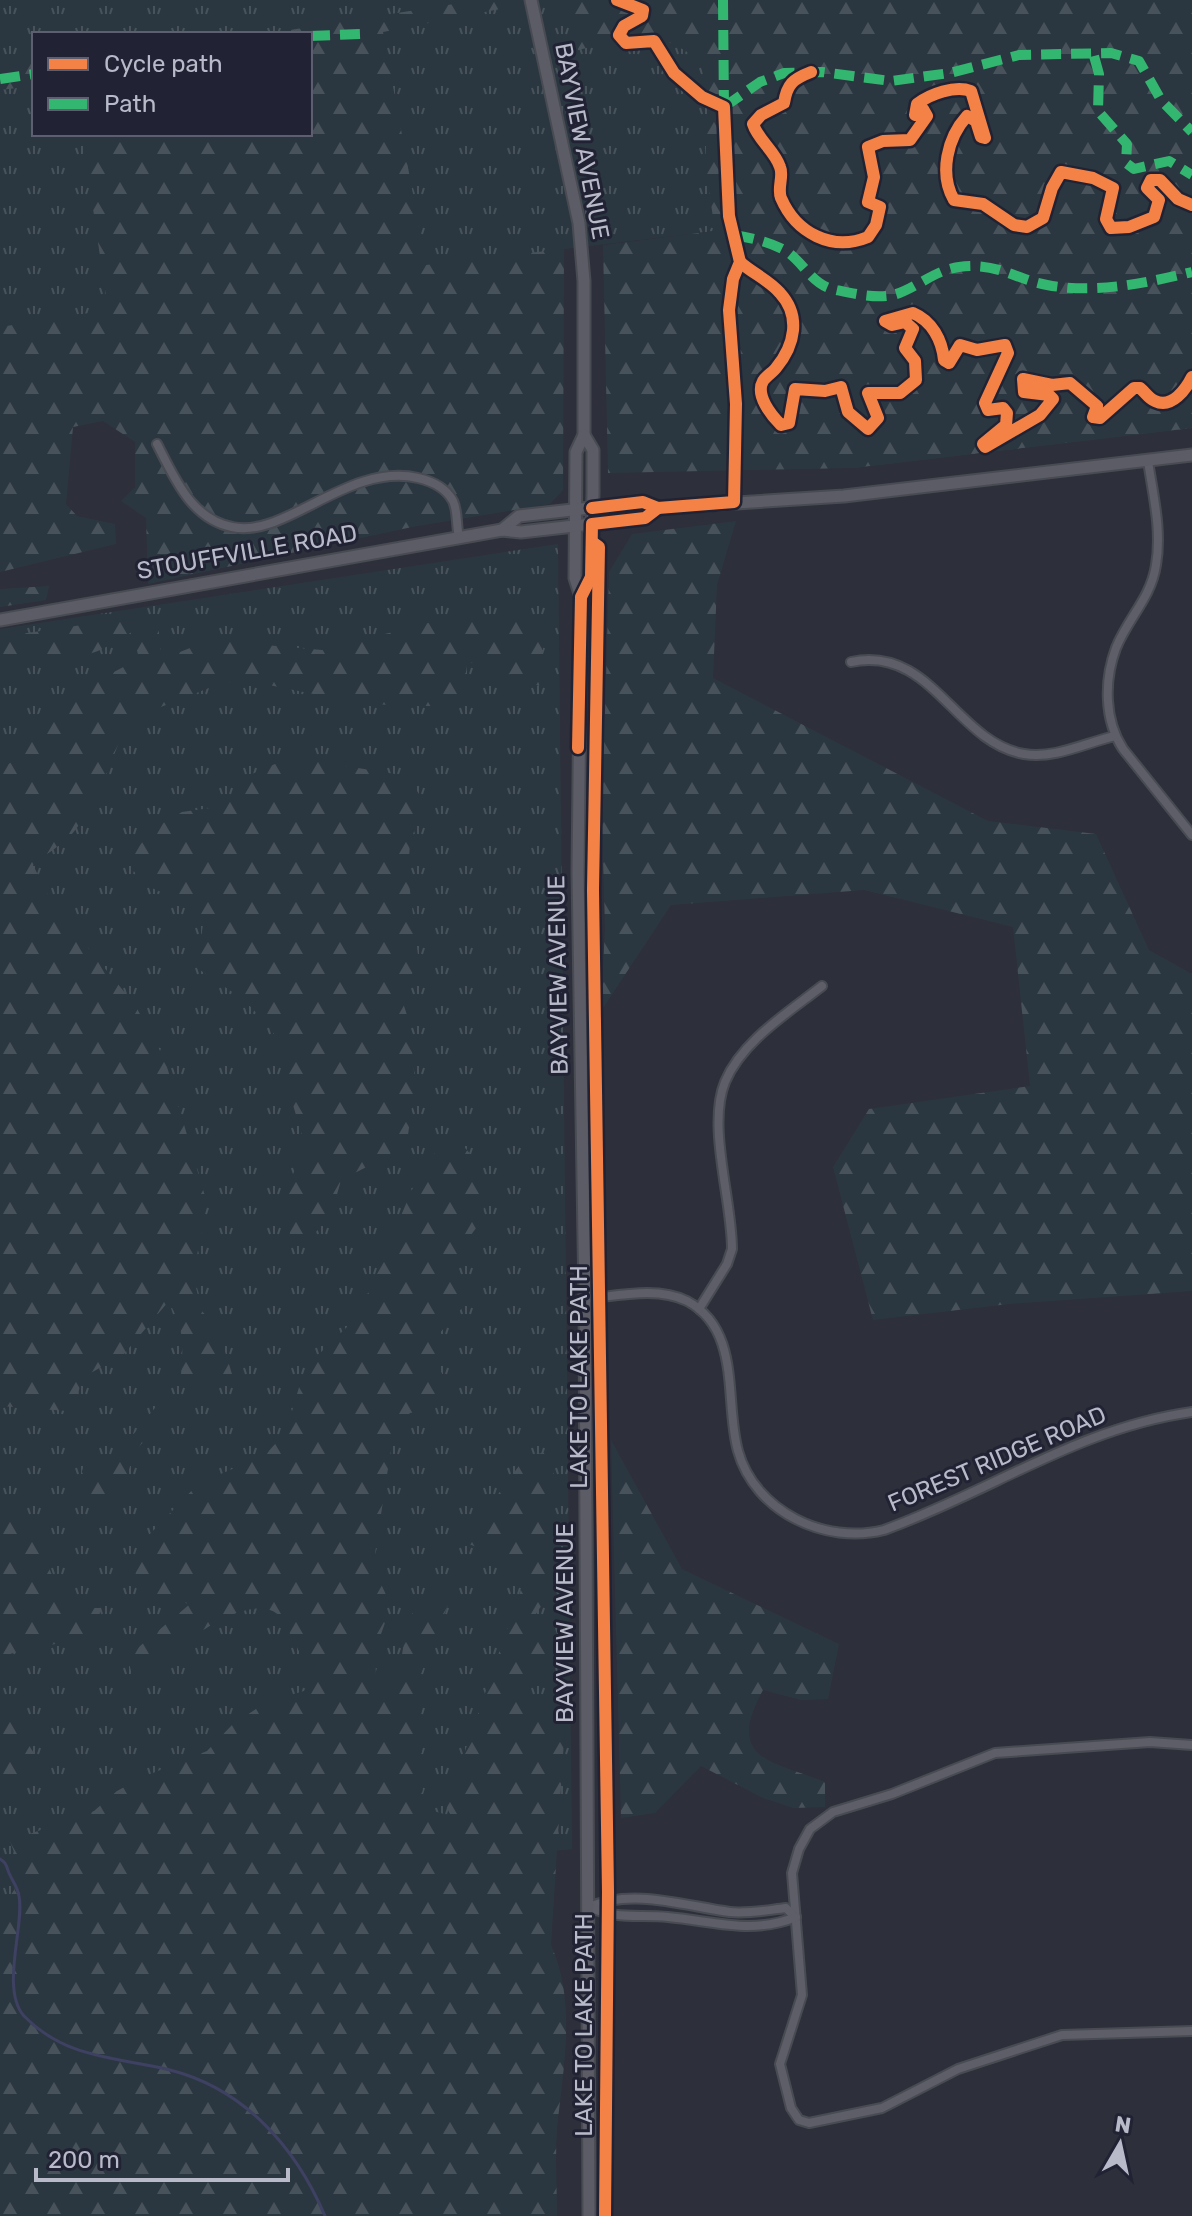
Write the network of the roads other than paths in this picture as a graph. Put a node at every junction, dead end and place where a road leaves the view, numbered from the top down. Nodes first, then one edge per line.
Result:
1 (531, 0) edge
2 (584, 435) junction
3 (157, 444) dead end
4 (1192, 455) edge
5 (1148, 461) junction
6 (592, 508) junction
7 (658, 508) junction
8 (576, 510) junction
9 (592, 524) junction
10 (576, 526) junction
11 (502, 530) junction
12 (459, 537) junction
13 (581, 597) junction
14 (0, 620) edge
15 (851, 662) dead end
16 (1115, 736) junction
17 (1192, 835) edge
18 (822, 986) dead end
19 (585, 1299) junction
20 (699, 1309) junction
21 (1192, 1412) edge
22 (1192, 1745) edge
23 (589, 1907) junction
24 (796, 1917) junction
25 (1192, 2031) edge
26 (589, 2216) edge

1 - 2 main road, BAYVIEW AVENUE
2 - 6 main road, BAYVIEW AVENUE
2 - 8 main road, BAYVIEW AVENUE
3 - 12 street
4 - 5 main road, STOUFFVILLE ROAD
5 - 7 main road, STOUFFVILLE ROAD
5 - 16 street
6 - 7 main road, STOUFFVILLE ROAD
6 - 8 main road, STOUFFVILLE ROAD
6 - 9 main road, BAYVIEW AVENUE
7 - 9 main road, STOUFFVILLE ROAD
8 - 10 main road, BAYVIEW AVENUE
8 - 11 main road, STOUFFVILLE ROAD
9 - 10 main road, STOUFFVILLE ROAD
9 - 13 main road, BAYVIEW AVENUE
10 - 11 main road, STOUFFVILLE ROAD
10 - 13 main road, BAYVIEW AVENUE
11 - 12 main road, STOUFFVILLE ROAD
12 - 14 main road, STOUFFVILLE ROAD
13 - 19 main road, BAYVIEW AVENUE
15 - 16 street
16 - 17 street
18 - 20 street
19 - 20 street
19 - 23 main road, BAYVIEW AVENUE
20 - 21 street, FOREST RIDGE ROAD
22 - 24 street
23 - 24 street
23 - 24 street
23 - 26 main road, BAYVIEW AVENUE
24 - 25 street

